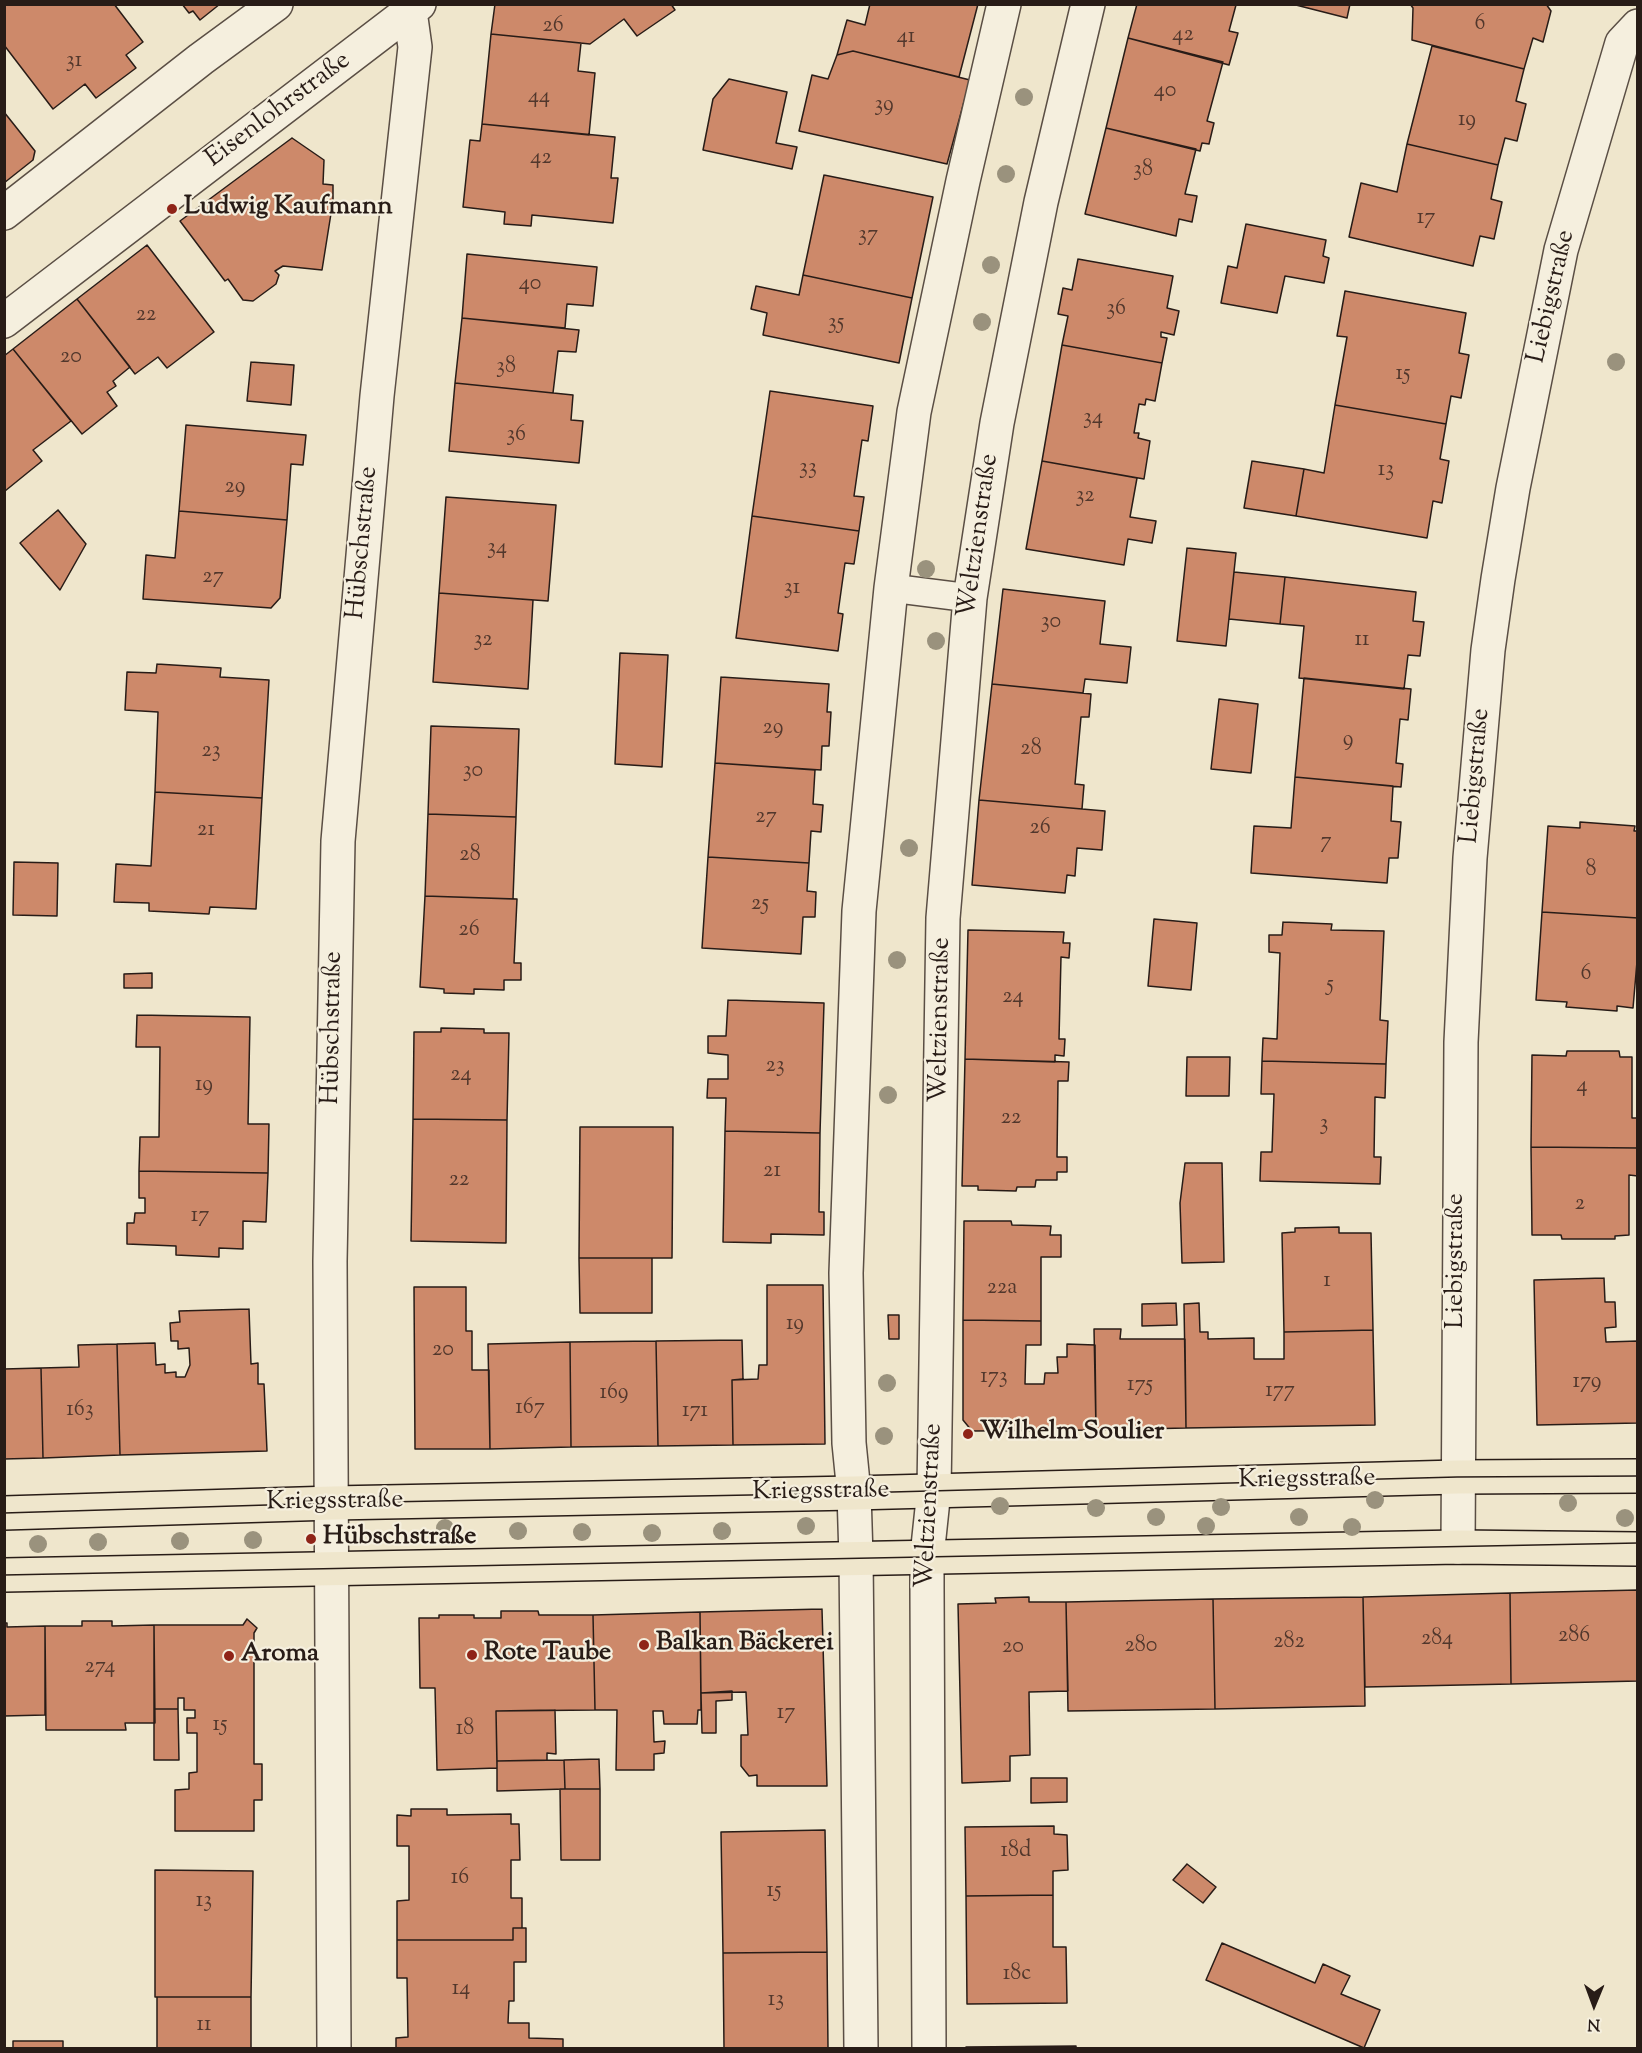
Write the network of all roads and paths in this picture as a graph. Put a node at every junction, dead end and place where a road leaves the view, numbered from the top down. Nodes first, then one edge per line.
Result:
1 (276, 4) edge
2 (1004, 4) edge
3 (1088, 4) edge
4 (412, 7) edge
5 (1638, 27) edge
6 (4, 213) edge
7 (4, 321) edge
8 (891, 588) junction
9 (970, 598) junction
10 (1638, 1476) edge
11 (1457, 1478) junction
12 (934, 1490) junction
13 (854, 1493) junction
14 (333, 1503) junction
15 (4, 1513) edge
16 (1458, 1547) junction
17 (1638, 1549) edge
18 (927, 1556) junction
19 (856, 1557) junction
20 (332, 1568) junction
21 (4, 1575) edge
22 (334, 2049) edge
23 (861, 2049) edge
24 (929, 2049) edge

1 - 6 street
2 - 8 street
3 - 9 street, Weltzienstraße
4 - 7 street, Eisenlohrstraße
4 - 14 street, Hübschstraße
5 - 11 street, Liebigstraße
8 - 9 lane
8 - 13 street
9 - 12 street, Weltzienstraße
10 - 11 main road, Kriegsstraße
11 - 12 main road, Kriegsstraße
11 - 16 street, Liebigstraße
12 - 13 main road, Kriegsstraße
12 - 18 street, Weltzienstraße
13 - 14 main road, Kriegsstraße
13 - 19 street
14 - 15 main road, Kriegsstraße
14 - 20 street, Hübschstraße
16 - 17 main road
16 - 18 main road
18 - 19 main road
18 - 24 street, Weltzienstraße
19 - 20 main road
19 - 23 street
20 - 21 main road
20 - 22 street, Hübschstraße

